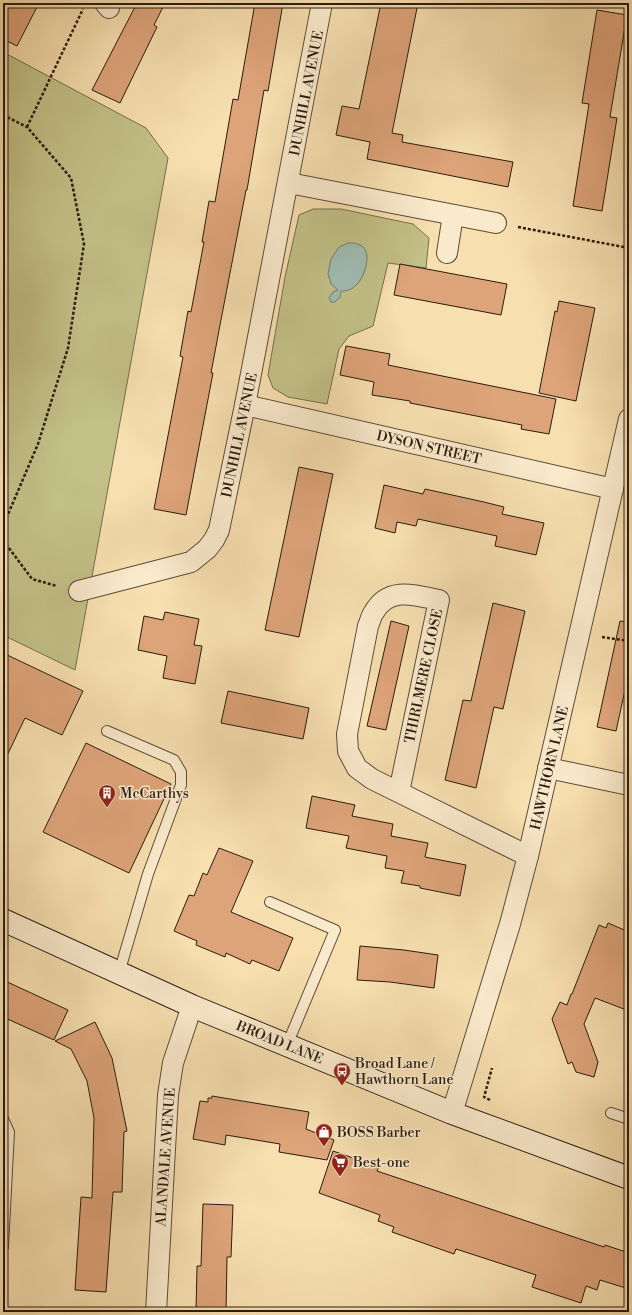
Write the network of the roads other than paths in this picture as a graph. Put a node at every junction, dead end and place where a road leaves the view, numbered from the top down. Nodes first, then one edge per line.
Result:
1 (322, 3) edge
2 (289, 183) junction
3 (453, 215) junction
4 (496, 223) road end
5 (447, 253) dead end
6 (245, 405) junction
7 (628, 430) edge
8 (612, 489) junction
9 (79, 591) road end
10 (107, 731) dead end
11 (548, 768) junction
12 (629, 785) edge
13 (398, 792) junction
14 (528, 856) junction
15 (270, 902) dead end
16 (3, 920) edge
17 (119, 972) junction
18 (192, 1006) junction
19 (287, 1045) junction
20 (611, 1113) dead end
21 (452, 1114) junction
22 (3, 1119) edge
23 (629, 1119) edge
24 (629, 1178) edge
25 (3, 1247) edge
26 (156, 1312) edge

1 - 2 street, DUNHILL AVENUE
2 - 3 street
2 - 6 street, DUNHILL AVENUE
3 - 4 street
3 - 5 street
6 - 8 street, DYSON STREET
6 - 9 street, DUNHILL AVENUE
7 - 8 street, HAWTHORN LANE
8 - 11 street, HAWTHORN LANE
10 - 17 lane
11 - 12 street
11 - 14 street, HAWTHORN LANE
13 - 13 street, THIRLMERE CLOSE
13 - 14 street, THIRLMERE CLOSE
14 - 21 street, HAWTHORN LANE
15 - 19 lane
16 - 17 street, BROAD LANE
17 - 18 street, BROAD LANE
18 - 19 street, BROAD LANE
18 - 26 street, ALANDALE AVENUE
19 - 21 street, BROAD LANE
20 - 23 lane
21 - 24 street, BROAD LANE
22 - 25 lane

